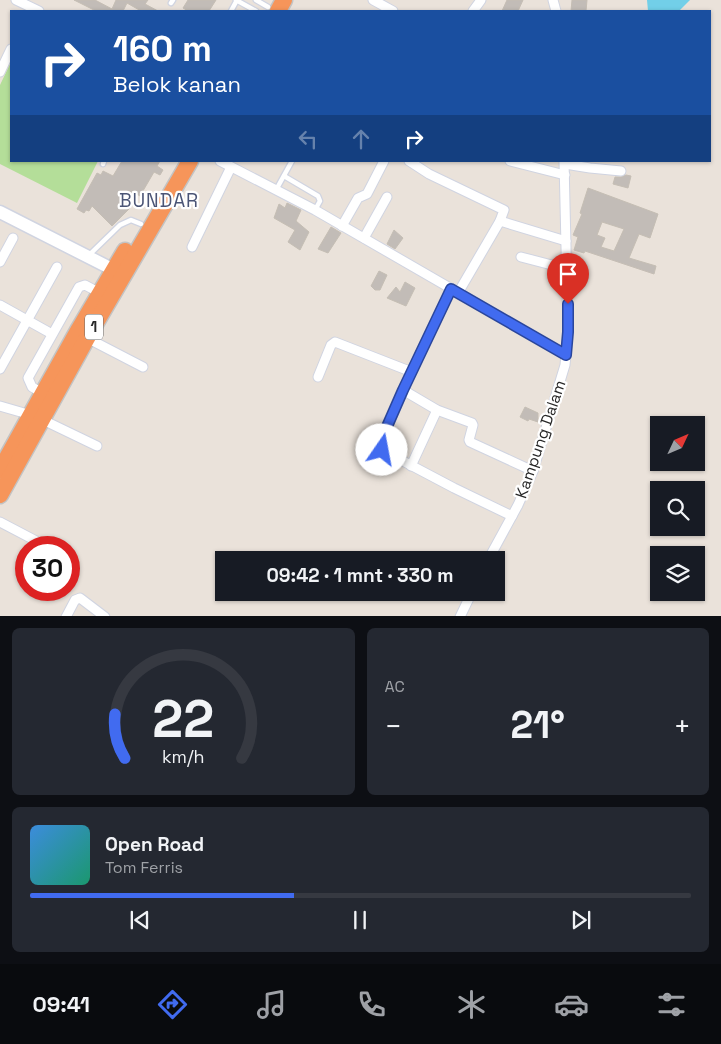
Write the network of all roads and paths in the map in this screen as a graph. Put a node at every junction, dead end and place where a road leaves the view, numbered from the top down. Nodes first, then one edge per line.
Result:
1 (16, 0) edge
2 (237, 0) edge
3 (284, 0) edge
4 (373, 0) edge
5 (481, 0) edge
6 (390, 6) edge
7 (266, 7) edge
8 (33, 10) edge
9 (473, 10) edge
10 (10, 51) edge
11 (0, 72) edge
12 (178, 162) edge
13 (189, 162) edge
14 (222, 162) edge
15 (291, 162) edge
16 (383, 162) edge
17 (411, 162) edge
18 (514, 162) edge
19 (564, 162) edge
20 (231, 167) junction
21 (620, 171) dead end
22 (565, 175) junction
23 (284, 176) junction
24 (276, 190) junction
25 (388, 196) dead end
26 (315, 210) junction
27 (0, 212) edge
28 (500, 221) junction
29 (146, 226) junction
30 (342, 226) junction
31 (13, 238) dead end
32 (364, 238) junction
33 (566, 241) junction
34 (192, 247) dead end
35 (87, 257) junction
36 (521, 257) dead end
37 (0, 262) edge
38 (57, 267) dead end
39 (567, 269) junction
40 (114, 270) junction
41 (455, 291) junction
42 (100, 293) junction
43 (0, 305) edge
44 (26, 321) junction
45 (52, 334) junction
46 (88, 338) junction
47 (566, 355) junction
48 (142, 367) dead end
49 (0, 369) edge
50 (412, 372) junction
51 (318, 378) dead end
52 (403, 390) junction
53 (49, 396) junction
54 (0, 406) edge
55 (437, 410) junction
56 (37, 418) junction
57 (96, 446) dead end
58 (411, 466) junction
59 (0, 470) edge
60 (533, 471) junction
61 (0, 495) edge
62 (512, 516) junction
63 (0, 522) edge
64 (27, 536) edge
65 (493, 551) edge
66 (468, 601) edge
67 (66, 616) edge
68 (105, 616) edge
69 (460, 616) edge

1 - 8 street
2 - 7 lane
3 - 7 highway
4 - 6 street
5 - 9 street
10 - 11 street
12 - 29 highway, 1
13 - 29 highway, 1
14 - 20 street
15 - 23 lane
16 - 30 street
17 - 28 street
18 - 22 street
19 - 21 street
19 - 22 street, Kampung Dalam
20 - 24 street
20 - 34 street
22 - 33 street, Kampung Dalam
23 - 24 lane
23 - 26 lane
24 - 26 street
25 - 32 street
26 - 30 street
27 - 35 main road
28 - 33 street
28 - 41 street
29 - 35 lane
29 - 40 highway, 1
29 - 46 highway, 1
30 - 32 street
31 - 37 street
32 - 41 street
33 - 39 street, Kampung Dalam
35 - 40 main road
36 - 39 street
38 - 44 street
39 - 47 street, Kampung Dalam
40 - 42 highway, 1
41 - 47 street
41 - 50 street
42 - 45 street
42 - 53 highway, 1
43 - 44 street
44 - 45 street
44 - 49 street
45 - 53 street
46 - 48 street
46 - 53 highway, 1
47 - 60 street, Kampung Dalam
50 - 51 street
50 - 52 street
52 - 55 street
52 - 58 street
53 - 56 highway, 1
54 - 56 street
55 - 58 street
55 - 60 street
56 - 57 street
56 - 59 highway, 1
56 - 61 highway, 1
58 - 62 street
60 - 62 street, Kampung Dalam
62 - 65 street, Kampung Dalam
63 - 64 street
66 - 69 street
67 - 68 street

